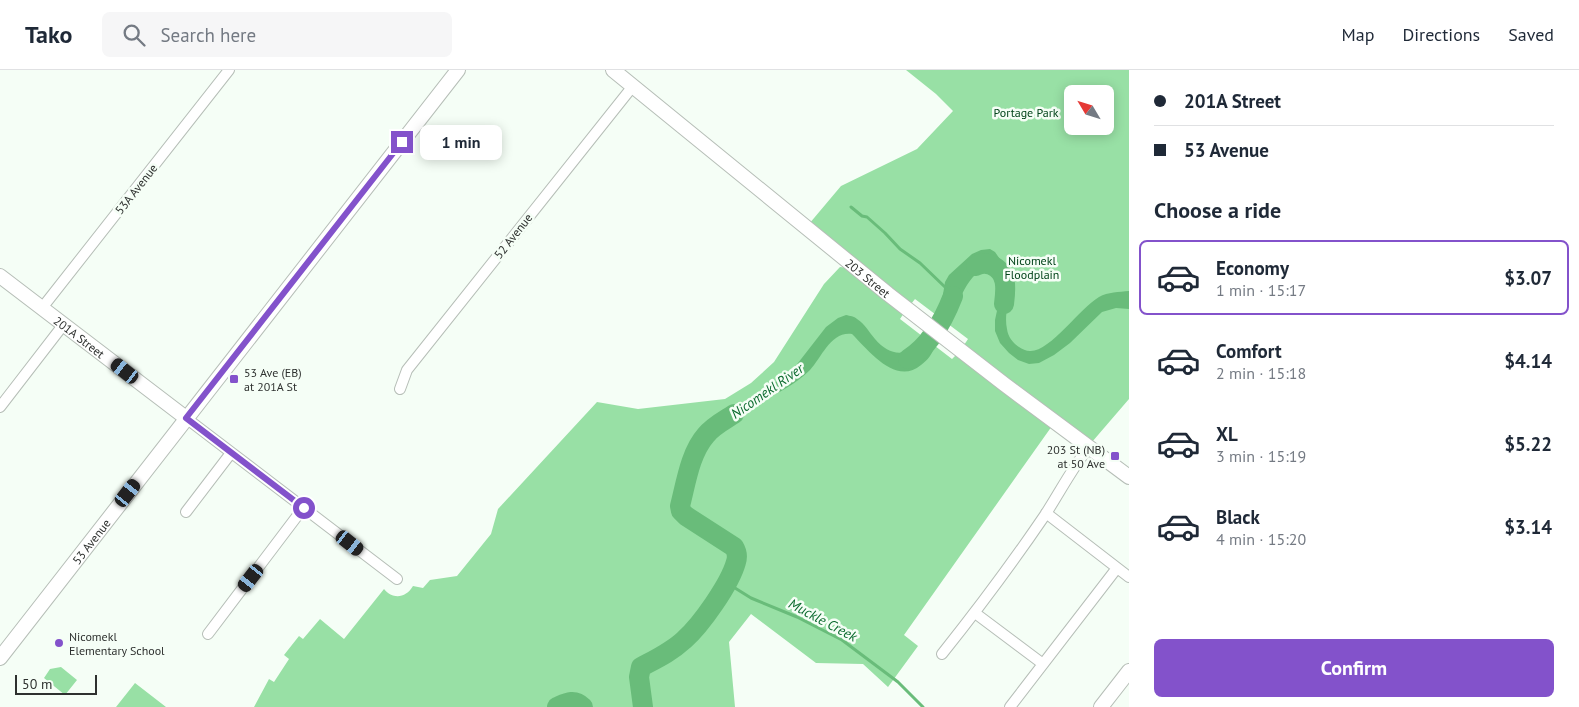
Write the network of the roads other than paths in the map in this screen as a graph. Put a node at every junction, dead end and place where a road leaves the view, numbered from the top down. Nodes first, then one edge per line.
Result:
1 (229, 70) edge
2 (458, 70) edge
3 (613, 70) edge
4 (633, 86) junction
5 (0, 276) edge
6 (42, 308) junction
7 (64, 324) junction
8 (400, 390) dead end
9 (0, 407) edge
10 (186, 418) junction
11 (1089, 447) junction
12 (231, 453) junction
13 (1129, 476) edge
14 (304, 508) junction
15 (186, 512) dead end
16 (1046, 513) junction
17 (1117, 568) junction
18 (1129, 577) edge
19 (397, 579) dead end
20 (975, 613) junction
21 (208, 634) dead end
22 (942, 654) dead end
23 (0, 658) edge
24 (1044, 664) junction
25 (1129, 671) edge
26 (1010, 707) edge
27 (1101, 707) edge

1 - 6 street, 53A Avenue
2 - 10 street, 53 Avenue
3 - 4 street, 203 Street
4 - 8 street, 52 Avenue
4 - 11 street, 203 Street
5 - 6 street, 201A Street
6 - 7 street, 201A Street
7 - 9 street
7 - 10 street, 201A Street
10 - 12 street, 201A Street
10 - 23 street, 53 Avenue
11 - 13 street, 203 Street
11 - 16 street
12 - 14 street, 201A Street
12 - 15 street
14 - 19 street, 201A Street
14 - 21 street
16 - 17 street
16 - 20 street
17 - 18 street
17 - 24 street
20 - 22 street
20 - 24 street
24 - 26 street
25 - 27 street

